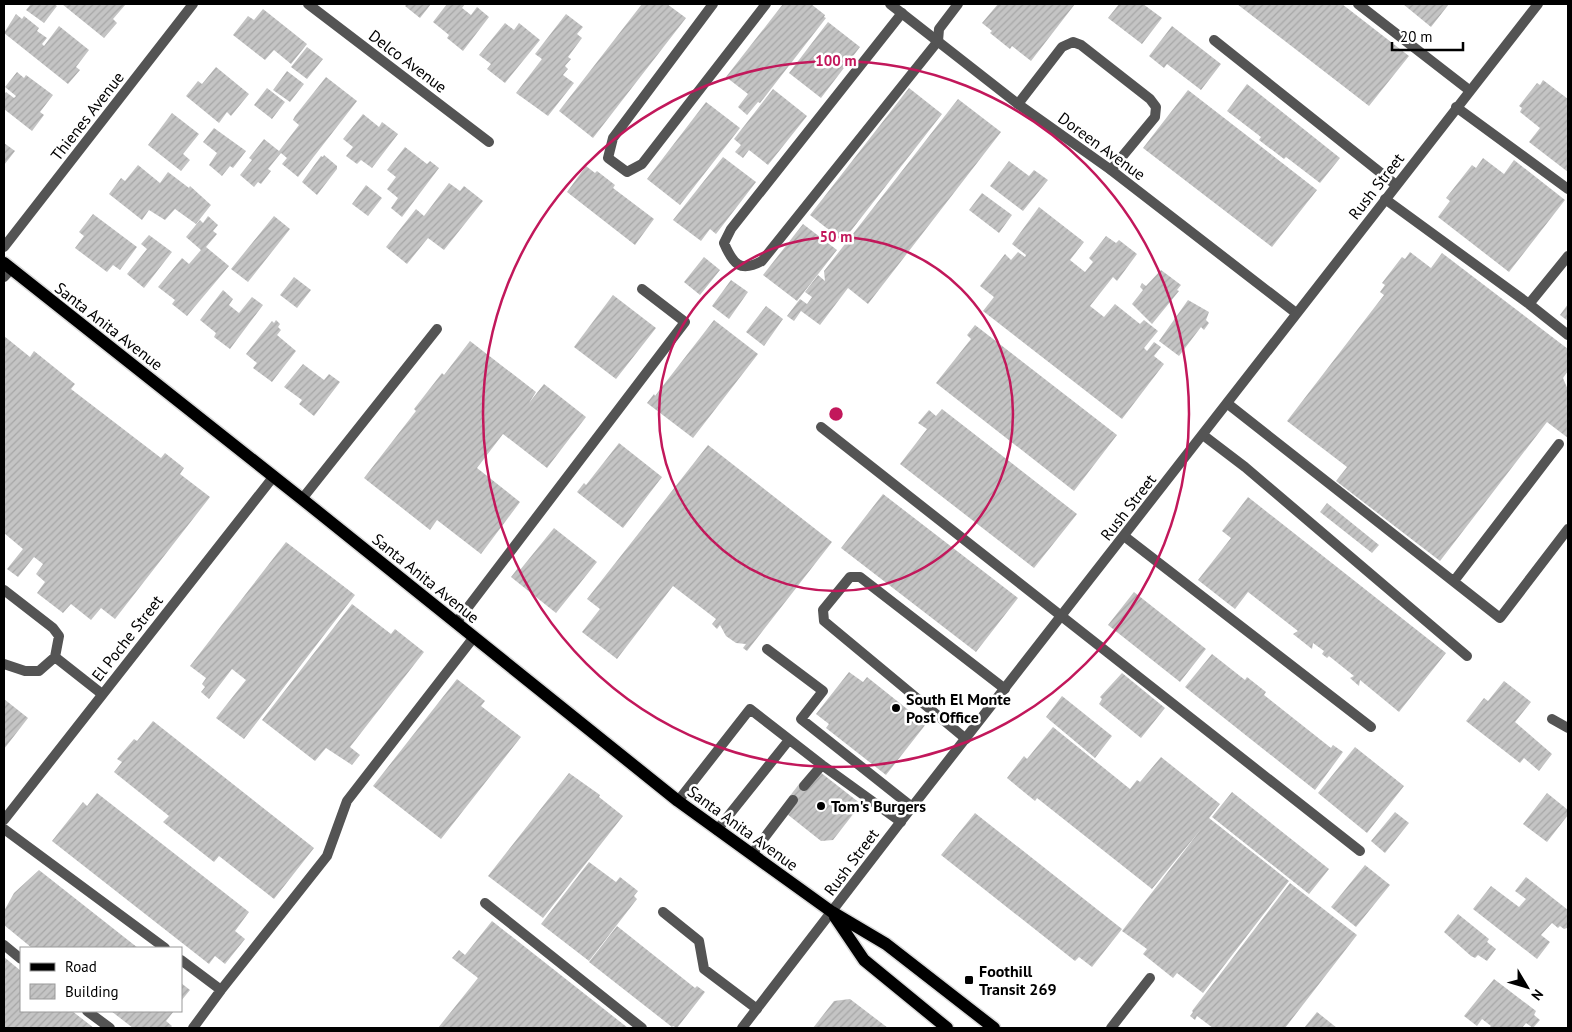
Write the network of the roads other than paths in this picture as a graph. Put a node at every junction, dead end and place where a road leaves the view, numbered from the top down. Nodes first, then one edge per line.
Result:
1 (193, 4) edge
2 (308, 4) edge
3 (713, 4) edge
4 (766, 4) edge
5 (890, 4) edge
6 (958, 4) edge
7 (1358, 4) edge
8 (1538, 4) edge
9 (902, 13) junction
10 (1214, 40) dead end
11 (938, 41) junction
12 (1469, 90) junction
13 (1018, 104) junction
14 (1456, 106) junction
15 (489, 142) dead end
16 (1111, 170) junction
17 (1396, 185) junction
18 (1568, 189) edge
19 (1385, 199) junction
20 (4, 247) edge
21 (1568, 256) edge
22 (6, 270) edge
23 (642, 289) dead end
24 (1529, 304) junction
25 (1296, 313) junction
26 (437, 330) dead end
27 (1568, 335) edge
28 (1228, 404) junction
29 (821, 428) dead end
30 (1203, 435) junction
31 (1560, 444) dead end
32 (274, 476) junction
33 (302, 499) junction
34 (1568, 529) edge
35 (1124, 536) junction
36 (1454, 581) junction
37 (4, 590) edge
38 (1062, 616) junction
39 (456, 623) junction
40 (474, 637) junction
41 (767, 649) dead end
42 (1467, 656) dead end
43 (55, 657) junction
44 (4, 664) edge
45 (1005, 689) junction
46 (102, 694) junction
47 (1552, 719) dead end
48 (1371, 727) dead end
49 (1568, 728) edge
50 (966, 739) junction
51 (789, 740) junction
52 (822, 765) junction
53 (804, 786) dead end
54 (793, 800) dead end
55 (678, 801) junction
56 (912, 807) junction
57 (4, 820) edge
58 (901, 822) junction
59 (4, 829) edge
60 (717, 830) junction
61 (1360, 851) dead end
62 (752, 854) junction
63 (485, 903) dead end
64 (663, 912) dead end
65 (832, 912) junction
66 (4, 945) edge
67 (164, 947) edge
68 (20, 958) edge
69 (182, 961) edge
70 (1150, 978) dead end
71 (221, 990) junction
72 (758, 1009) junction
73 (88, 1012) edge
74 (110, 1028) edge
75 (193, 1028) edge
76 (642, 1028) edge
77 (742, 1028) edge
78 (947, 1028) edge
79 (994, 1028) edge
80 (1111, 1028) edge

1 - 20 street, Thienes Avenue
2 - 15 street, Delco Avenue
3 - 4 street
5 - 9 street, Doreen Avenue
6 - 11 street
7 - 12 street
8 - 12 street, Rush Street
9 - 11 street, Doreen Avenue
9 - 11 street
10 - 17 street
11 - 13 street, Doreen Avenue
12 - 14 street, Rush Street
13 - 16 street, Doreen Avenue
13 - 16 street
14 - 17 street, Rush Street
14 - 18 street
16 - 25 street, Doreen Avenue
17 - 19 street, Rush Street
19 - 24 street
19 - 25 street, Rush Street
21 - 24 street
22 - 32 main road, Santa Anita Avenue
23 - 39 street
24 - 27 street
25 - 28 street, Rush Street
26 - 33 street
28 - 30 street, Rush Street
28 - 36 street
29 - 38 street
30 - 35 street, Rush Street
30 - 42 street
31 - 36 street
32 - 33 main road, Santa Anita Avenue
32 - 46 street, El Poche Street
33 - 39 main road, Santa Anita Avenue
34 - 36 street
35 - 38 street, Rush Street
35 - 48 street
37 - 43 street
38 - 45 street, Rush Street
38 - 61 street
39 - 40 main road, Santa Anita Avenue
40 - 55 main road, Santa Anita Avenue
40 - 71 street
41 - 56 street
43 - 44 street
43 - 46 street
45 - 50 street, Rush Street
45 - 50 street
46 - 57 street, El Poche Street
47 - 49 street
50 - 56 street, Rush Street
51 - 52 street
51 - 55 street
51 - 60 street
52 - 53 street
52 - 58 street
54 - 62 street
55 - 60 main road, Santa Anita Avenue
56 - 58 street, Rush Street
58 - 65 street, Rush Street
59 - 67 street
60 - 62 main road, Santa Anita Avenue
62 - 65 main road, Santa Anita Avenue
63 - 76 street
64 - 72 street
65 - 72 street, Rush Street
65 - 78 main road, Santa Anita Avenue
65 - 79 main road, Santa Anita Avenue
66 - 68 street
69 - 71 street
70 - 80 street
71 - 75 street
72 - 77 street, Rush Street
73 - 74 street

